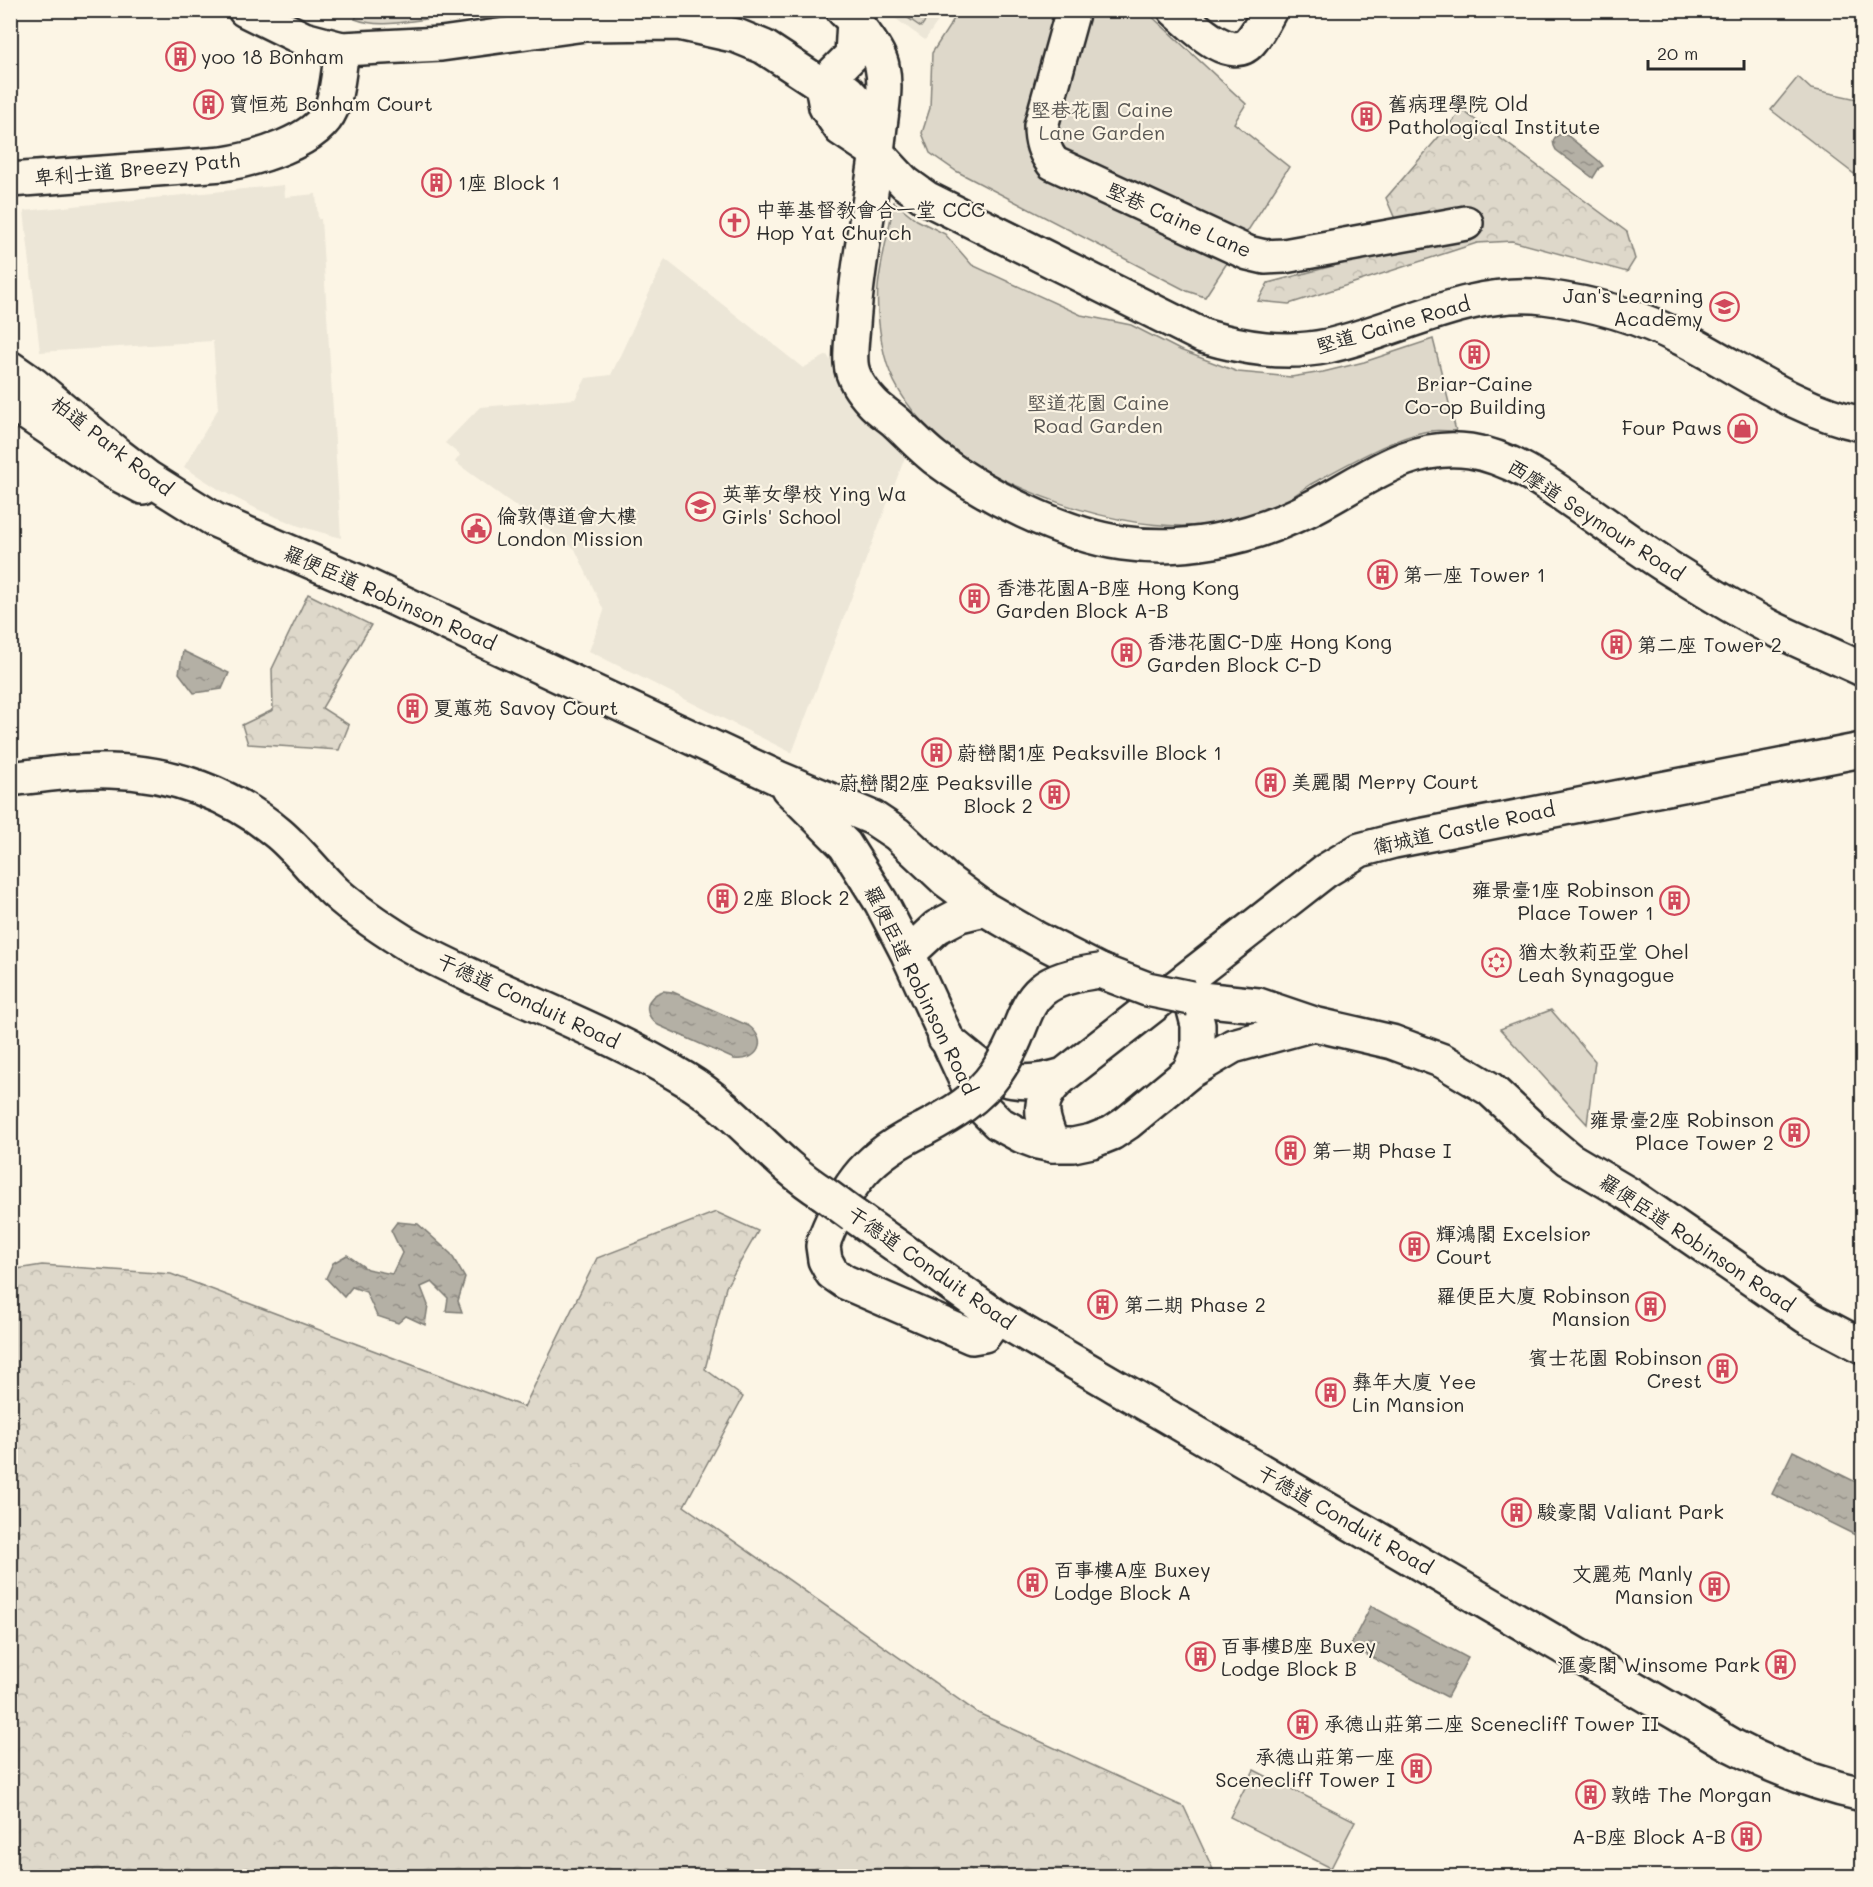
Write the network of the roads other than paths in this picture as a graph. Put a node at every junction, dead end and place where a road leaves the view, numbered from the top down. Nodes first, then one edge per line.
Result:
1 (244, 10) edge
2 (1073, 10) edge
3 (1175, 10) edge
4 (1270, 10) edge
5 (848, 15) edge
6 (342, 49) junction
7 (822, 85) junction
8 (877, 153) junction
9 (10, 180) edge
10 (1466, 223) dead end
11 (10, 368) edge
12 (10, 402) edge
13 (1863, 424) edge
14 (215, 520) junction
15 (1863, 669) edge
16 (1863, 750) edge
17 (10, 778) edge
18 (778, 778) junction
19 (986, 909) junction
20 (908, 954) junction
21 (1100, 970) junction
22 (1191, 998) junction
23 (1314, 1024) junction
24 (945, 1038) junction
25 (1189, 1072) junction
26 (1064, 1075) junction
27 (1053, 1145) junction
28 (997, 1317) junction
29 (1863, 1346) edge
30 (1863, 1794) edge

1 - 6 street
2 - 10 street, 堅巷 Caine Lane
3 - 4 street
5 - 7 street
5 - 8 street, 西摩道 Seymour Road
6 - 7 street
6 - 9 street, 卑利士道 Breezy Path
7 - 8 street, 堅道 Caine Road
8 - 13 street, 堅道 Caine Road
8 - 15 street, 西摩道 Seymour Road
11 - 14 street, 柏道 Park Road
12 - 14 street, 羅便臣道 Robinson Road
14 - 18 street, 羅便臣道 Robinson Road
16 - 26 street, 衛城道 Castle Road
17 - 28 street, 干德道 Conduit Road, bridge
18 - 19 street, 羅便臣道 Robinson Road
18 - 20 street, 羅便臣道 Robinson Road
19 - 20 street
19 - 21 street, 羅便臣道 Robinson Road
20 - 24 street, 羅便臣道 Robinson Road
21 - 22 street, 羅便臣道 Robinson Road, bridge
21 - 28 street, bridge
22 - 23 street, 羅便臣道 Robinson Road
22 - 25 street
23 - 25 street, 羅便臣道 Robinson Road
23 - 29 street, 羅便臣道 Robinson Road
24 - 26 street, 衛城道 Castle Road
24 - 27 street, 羅便臣道 Robinson Road
25 - 27 street, 羅便臣道 Robinson Road
26 - 27 street, 衛城道 Castle Road
28 - 30 street, 干德道 Conduit Road

